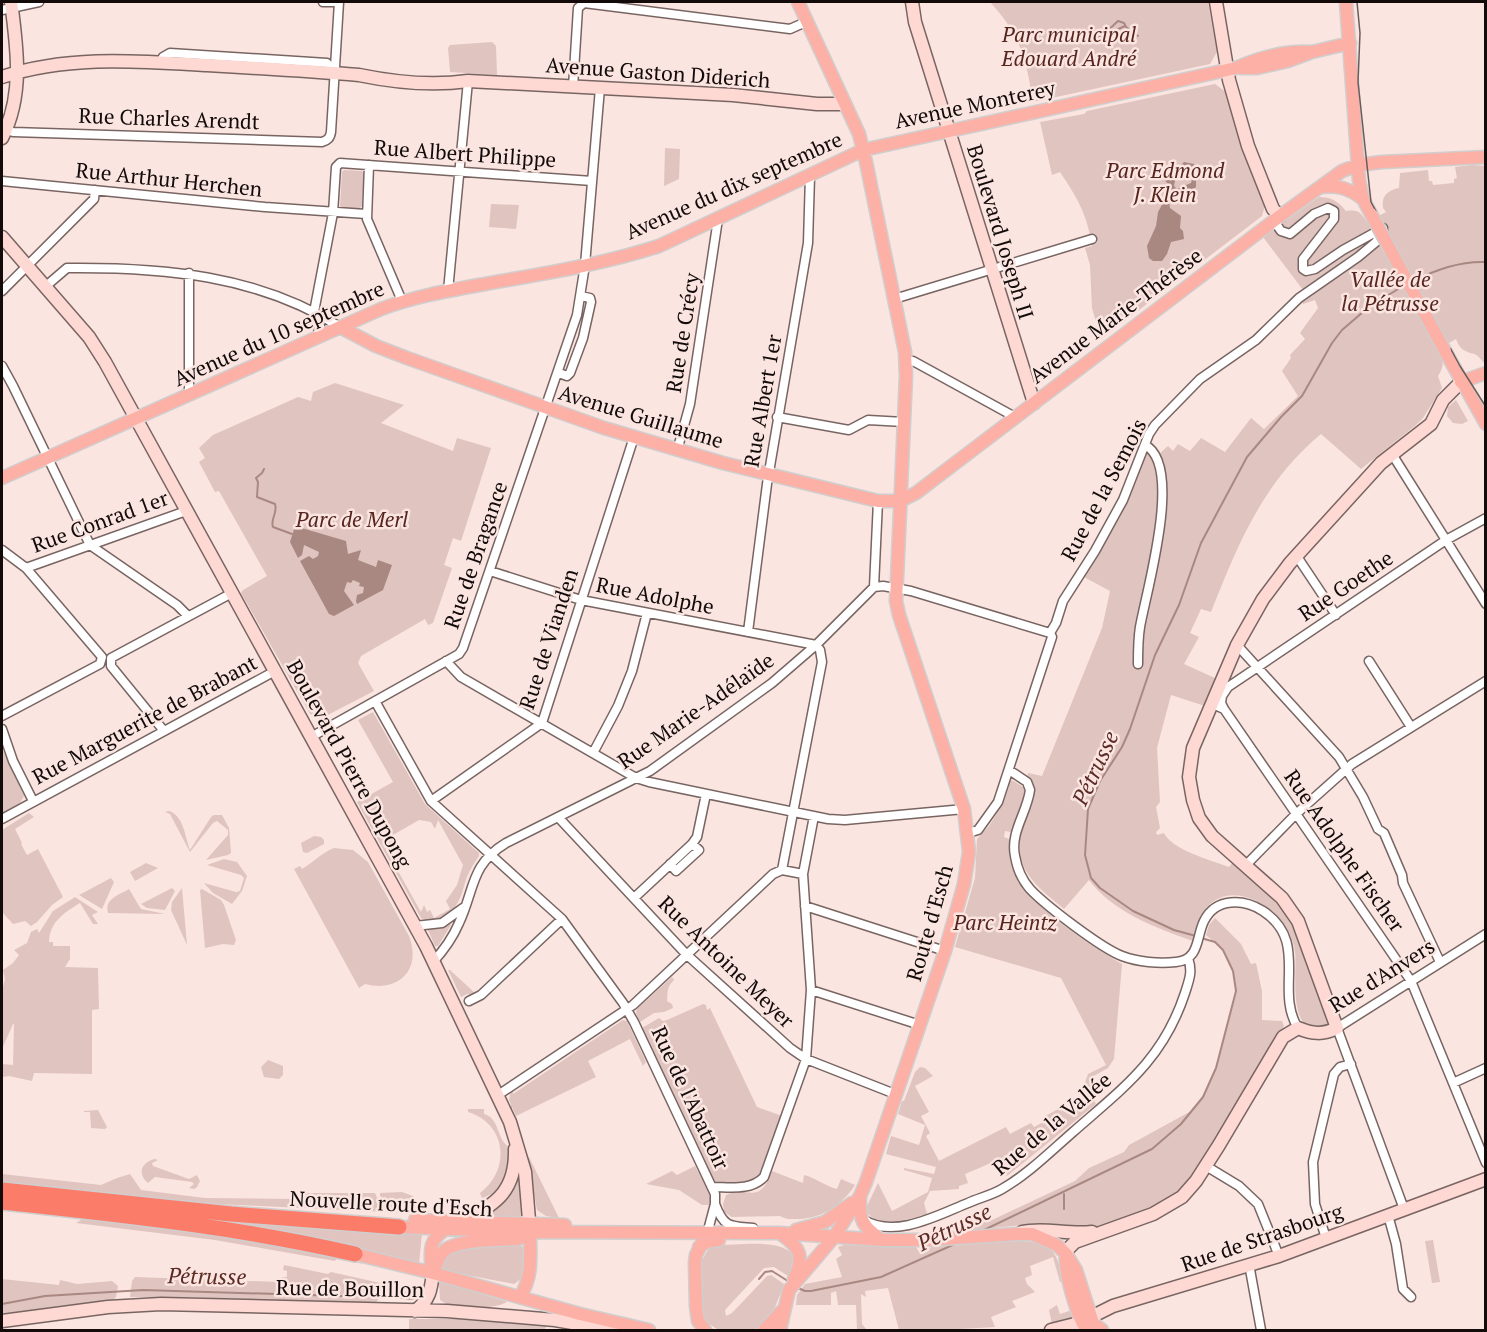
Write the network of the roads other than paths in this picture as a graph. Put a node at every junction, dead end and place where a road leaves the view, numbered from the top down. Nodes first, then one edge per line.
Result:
1 (39, 2) edge
2 (323, 2) edge
3 (339, 2) edge
4 (798, 2) edge
5 (912, 2) edge
6 (1216, 2) edge
7 (1346, 2) edge
8 (8, 6) edge
9 (643, 6) edge
10 (808, 21) junction
11 (1350, 43) junction
12 (1232, 69) junction
13 (18, 71) junction
14 (335, 73) junction
15 (2, 76) edge
16 (468, 81) junction
17 (573, 87) junction
18 (600, 88) junction
19 (845, 104) junction
20 (948, 131) junction
21 (4, 134) edge
22 (863, 150) junction
23 (1485, 157) edge
24 (369, 165) junction
25 (1358, 165) junction
26 (459, 172) junction
27 (810, 176) junction
28 (2, 181) edge
29 (592, 181) junction
30 (1318, 188) junction
31 (95, 190) junction
32 (1363, 199) junction
33 (333, 213) junction
34 (366, 214) junction
35 (1277, 218) junction
36 (718, 219) junction
37 (2, 237) edge
38 (1092, 239) dead end
39 (27, 265) junction
40 (585, 265) junction
41 (992, 270) junction
42 (189, 273) junction
43 (46, 286) junction
44 (2, 291) edge
45 (448, 291) junction
46 (894, 299) junction
47 (402, 301) junction
48 (314, 312) junction
49 (365, 315) junction
50 (340, 327) junction
51 (317, 337) junction
52 (376, 346) junction
53 (906, 361) junction
54 (2, 366) edge
55 (1485, 373) edge
56 (1461, 382) junction
57 (189, 394) junction
58 (1034, 403) junction
59 (546, 408) junction
60 (777, 417) junction
61 (1015, 417) junction
62 (135, 418) junction
63 (904, 422) junction
64 (1485, 424) edge
65 (633, 437) junction
66 (1145, 445) junction
67 (677, 451) junction
68 (1392, 454) junction
69 (48, 458) junction
70 (768, 475) junction
71 (2, 478) edge
72 (878, 501) junction
73 (900, 501) junction
74 (186, 511) junction
75 (1485, 518) edge
76 (1446, 540) junction
77 (90, 545) junction
78 (2, 550) edge
79 (1296, 555) junction
80 (26, 568) junction
81 (490, 571) junction
82 (874, 587) junction
83 (895, 588) junction
84 (232, 593) junction
85 (581, 600) junction
86 (1485, 604) edge
87 (647, 613) junction
88 (1336, 615) junction
89 (188, 616) junction
90 (748, 632) junction
91 (1050, 633) junction
92 (816, 645) junction
93 (1237, 645) junction
94 (446, 661) junction
95 (1369, 662) dead end
96 (1138, 664) dead end
97 (1259, 667) junction
98 (275, 671) junction
99 (1485, 681) edge
100 (1225, 685) junction
101 (375, 701) junction
102 (1219, 706) junction
103 (2, 716) edge
104 (542, 723) junction
105 (1412, 727) junction
106 (2, 729) edge
107 (164, 731) junction
108 (311, 737) junction
109 (593, 753) junction
110 (1347, 768) junction
111 (1009, 770) junction
112 (636, 778) junction
113 (706, 794) junction
114 (33, 801) junction
115 (431, 801) junction
116 (964, 809) junction
117 (794, 812) junction
118 (1296, 814) junction
119 (814, 816) junction
120 (558, 817) junction
121 (2, 819) edge
122 (968, 833) junction
123 (490, 854) junction
124 (1246, 865) junction
125 (782, 870) junction
126 (803, 874) junction
127 (634, 898) junction
128 (466, 906) junction
129 (805, 906) junction
130 (562, 918) junction
131 (416, 926) junction
132 (1485, 934) edge
133 (945, 951) junction
134 (686, 954) junction
135 (1188, 958) junction
136 (1440, 962) junction
137 (433, 963) junction
138 (1411, 981) junction
139 (811, 990) junction
140 (469, 1001) dead end
141 (626, 1010) junction
142 (920, 1025) junction
143 (1298, 1028) junction
144 (1337, 1028) junction
145 (806, 1059) junction
146 (1351, 1064) junction
147 (1485, 1068) edge
148 (1453, 1083) junction
149 (895, 1094) junction
150 (498, 1095) junction
151 (515, 1136) junction
152 (1481, 1141) edge
153 (1485, 1163) edge
154 (1206, 1166) junction
155 (1485, 1179) edge
156 (712, 1187) junction
157 (2, 1190) edge
158 (860, 1196) junction
159 (2, 1202) edge
160 (715, 1204) junction
161 (1404, 1209) junction
162 (1388, 1215) junction
163 (861, 1218) junction
164 (464, 1220) junction
165 (398, 1223) junction
166 (1122, 1226) junction
167 (530, 1228) junction
168 (447, 1229) junction
169 (708, 1230) junction
170 (726, 1230) junction
171 (780, 1233) junction
172 (1017, 1234) junction
173 (834, 1237) junction
174 (1326, 1238) junction
175 (882, 1240) junction
176 (699, 1247) junction
177 (355, 1254) joint
178 (1279, 1256) junction
179 (1070, 1259) junction
180 (1249, 1264) junction
181 (433, 1273) junction
182 (797, 1279) junction
183 (431, 1290) junction
184 (1411, 1297) dead end
185 (520, 1298) junction
186 (783, 1310) junction
187 (415, 1311) junction
188 (447, 1311) junction
189 (492, 1314) junction
190 (580, 1314) junction
191 (555, 1320) junction
192 (2, 1321) edge
193 (1086, 1323) edge
194 (644, 1330) edge
195 (705, 1330) edge
196 (764, 1330) edge
197 (780, 1330) edge
198 (1051, 1330) edge
199 (1102, 1330) edge
200 (1261, 1330) edge

1 - 8 street
2 - 3 street
3 - 14 street
4 - 10 main road, Route d'Esch
5 - 20 street, Boulevard Joseph II
6 - 12 street
7 - 11 main road
8 - 13 street
9 - 10 street
9 - 17 street
10 - 19 main road, Route d'Esch
11 - 12 main road, Avenue Monterey
11 - 25 main road
12 - 20 main road, Avenue Monterey
12 - 35 street
13 - 14 street, Avenue Gaston Diderich
13 - 15 street, Avenue Gaston Diderich
13 - 21 street
14 - 16 street, Avenue Gaston Diderich
14 - 21 street, Rue Charles Arendt
16 - 17 street, Avenue Gaston Diderich
16 - 26 street
17 - 18 street, Avenue Gaston Diderich
18 - 19 street, Avenue Gaston Diderich
18 - 29 street
19 - 22 main road, Route d'Esch
20 - 22 main road, Avenue Monterey
20 - 41 street, Boulevard Joseph II
22 - 27 main road, Avenue du dix septembre
22 - 46 main road, Route d'Esch
23 - 25 main road
24 - 26 street, Rue Albert Philippe
24 - 33 street, Rue Albert Philippe
24 - 34 street
25 - 30 main road, Avenue Marie-Thérèse
25 - 32 main road
26 - 29 street, Rue Albert Philippe
26 - 45 street
27 - 36 main road, Avenue du dix septembre
27 - 60 street, Rue Albert 1er
28 - 31 street, Rue Arthur Herchen
29 - 40 street
30 - 32 main road
30 - 35 main road, Avenue Marie-Thérèse
31 - 33 street, Rue Arthur Herchen
31 - 39 street
32 - 56 main road, bridge
33 - 34 street, Rue Arthur Herchen
33 - 48 street
34 - 47 street
35 - 58 main road, Avenue Marie-Thérèse
35 - 66 street, Rue de la Semois
36 - 40 main road, Avenue du dix septembre
36 - 67 street, Rue de Crécy
37 - 39 street, Boulevard Pierre Dupong
38 - 41 street
39 - 43 street, Boulevard Pierre Dupong
39 - 44 street
40 - 45 main road, Avenue du 10 septembre
40 - 59 street, Rue de Bragance
41 - 46 street
41 - 58 street, Boulevard Joseph II
42 - 43 street
42 - 48 street
42 - 57 street
43 - 62 street, Boulevard Pierre Dupong
45 - 47 main road, Avenue du 10 septembre
46 - 53 main road, Route d'Esch
47 - 49 main road, Avenue du 10 septembre
48 - 50 street
48 - 51 street
49 - 50 main road, Avenue du 10 septembre
49 - 52 main road
50 - 51 main road, Avenue du 10 septembre
50 - 52 main road, Avenue Guillaume
51 - 57 main road, Avenue du 10 septembre
52 - 59 main road, Avenue Guillaume
53 - 61 street
53 - 63 main road, Route d'Esch
54 - 69 street
55 - 56 main road
56 - 64 main road
56 - 68 street
57 - 62 main road, Avenue du 10 septembre
58 - 61 main road, Avenue Marie-Thérèse
59 - 65 main road, Avenue Guillaume
59 - 81 street, Rue de Bragance
60 - 63 street
60 - 70 street, Rue Albert 1er
61 - 73 main road, Avenue Marie-Thérèse
62 - 69 main road, Avenue du 10 septembre
62 - 74 street, Boulevard Pierre Dupong
63 - 73 main road, Route d'Esch
65 - 67 main road, Avenue Guillaume
65 - 85 street, Rue de Vianden
66 - 91 street, Rue de la Semois
66 - 96 street
67 - 70 main road, Avenue Guillaume
68 - 76 street
68 - 79 street
69 - 71 main road, Avenue du 10 septembre
69 - 77 street
70 - 72 main road, Avenue Guillaume
70 - 90 street, Rue Albert 1er
72 - 73 main road, Avenue Guillaume
72 - 82 street
73 - 83 main road, Route d'Esch
74 - 77 street, Rue Conrad 1er
74 - 84 street, Boulevard Pierre Dupong
75 - 76 street, Rue Goethe
76 - 86 street
76 - 88 street, Rue Goethe
77 - 80 street, Rue Conrad 1er
77 - 89 street
78 - 80 street
79 - 88 street
79 - 93 street
80 - 103 street
81 - 85 street, Rue Adolphe
81 - 94 street, Rue de Bragance
82 - 83 street
82 - 92 street, Rue Marie-Adélaïde
83 - 91 street
83 - 116 main road, Route d'Esch
84 - 89 street
84 - 98 street, Boulevard Pierre Dupong
85 - 87 street, Rue Adolphe
85 - 104 street, Rue de Vianden
87 - 90 street, Rue Adolphe
87 - 109 street
88 - 97 street, Rue Goethe
89 - 107 street
90 - 92 street, Rue Adolphe
91 - 111 street, Rue de la Semois
92 - 112 street, Rue Marie-Adélaïde
92 - 117 street
93 - 97 street
93 - 100 street
94 - 101 street, Rue de Bragance
94 - 104 street
95 - 105 street
97 - 100 street, Rue Goethe
97 - 110 street
98 - 107 street, Rue Marguerite de Brabant
98 - 108 street, Boulevard Pierre Dupong
99 - 105 street
100 - 102 street
101 - 108 street, Rue de Bragance
101 - 115 street, Rue de l'Abattoir
102 - 118 street, Rue Adolphe Fischer
102 - 124 street
104 - 109 street
104 - 115 street, Rue de Vianden
105 - 110 street
106 - 114 street
107 - 114 street, Rue Marguerite de Brabant
108 - 131 street, Boulevard Pierre Dupong
109 - 112 street
110 - 118 street
110 - 136 street
111 - 122 street, Rue de la Semois
111 - 135 street
112 - 113 street
112 - 120 street, Rue Marie-Adélaïde
113 - 117 street
113 - 127 street
114 - 121 street, Rue Marguerite de Brabant
115 - 123 street, Rue de l'Abattoir
116 - 119 street
116 - 122 main road, Route d'Esch
117 - 119 street
117 - 125 street
118 - 124 street
118 - 138 street, Rue Adolphe Fischer
119 - 126 street
120 - 123 street, Rue Marie-Adélaïde
120 - 127 street, Rue Antoine Meyer
122 - 133 main road, Route d'Esch
123 - 128 street, Rue Marie-Adélaïde
123 - 130 street, Rue de l'Abattoir
124 - 144 street
125 - 126 street
125 - 134 street
126 - 129 street
127 - 134 street, Rue Antoine Meyer
128 - 131 street
128 - 137 street, Rue Marie-Adélaïde
129 - 133 street
129 - 139 street
130 - 140 street
130 - 141 street, Rue de l'Abattoir
131 - 137 street, Boulevard Pierre Dupong
132 - 136 street, Rue d'Anvers
133 - 142 main road, Route d'Esch
134 - 141 street
134 - 145 street, Rue Antoine Meyer
135 - 143 street
135 - 163 street, Rue de la Vallée
136 - 138 street, Rue d'Anvers
137 - 150 street, Boulevard Pierre Dupong
138 - 144 street, Rue d'Anvers
138 - 148 street, Rue Adolphe Fischer
139 - 142 street
139 - 145 street
141 - 150 street
141 - 156 street, Rue de l'Abattoir
142 - 149 main road, Route d'Esch
143 - 144 street, Rue d'Anvers
143 - 154 street
144 - 146 street
145 - 149 street, Rue Antoine Meyer
145 - 156 street
146 - 161 street
146 - 174 street
147 - 148 street
148 - 152 street, Rue Adolphe Fischer
149 - 158 main road, Route d'Esch
150 - 151 street, Boulevard Pierre Dupong
151 - 164 street, Boulevard Pierre Dupong
151 - 167 street, Boulevard Pierre Dupong
152 - 153 street, Rue Adolphe Fischer
154 - 166 street
154 - 178 street
155 - 161 street, Rue de Strasbourg
156 - 160 street, Rue de l'Abattoir
157 - 165 highway, Nouvelle route d'Esch
158 - 163 main road
158 - 171 main road
158 - 173 main road, Route d'Esch
159 - 177 highway, Nouvelle route d'Esch
160 - 169 street, Rue de l'Abattoir
160 - 170 street, Rue de l'Abattoir
161 - 162 street, Rue de Strasbourg
162 - 174 street, Rue de Strasbourg
162 - 184 street
163 - 175 main road
164 - 165 main road
164 - 167 main road
164 - 168 main road
165 - 168 main road, Nouvelle route d'Esch
166 - 172 street
166 - 179 street
167 - 168 main road, Nouvelle route d'Esch
167 - 169 main road, Nouvelle route d'Esch
167 - 181 main road
167 - 185 main road
168 - 181 main road
169 - 170 main road, Nouvelle route d'Esch
169 - 176 main road
170 - 171 main road, Nouvelle route d'Esch
171 - 173 main road, Nouvelle route d'Esch
171 - 176 main road
171 - 182 main road
172 - 175 main road, Nouvelle route d'Esch
172 - 179 main road, Nouvelle route d'Esch
173 - 175 main road, Nouvelle route d'Esch
173 - 182 main road, Route d'Esch
174 - 178 street, Rue de Strasbourg
176 - 195 main road
177 - 181 main road, Nouvelle route d'Esch
178 - 180 street, Rue de Strasbourg
179 - 193 main road
180 - 193 street, Rue de Strasbourg
180 - 200 street
181 - 183 street, Rue de Bouillon
181 - 185 main road, Nouvelle route d'Esch
182 - 186 main road
183 - 187 street
183 - 188 street
185 - 189 street
185 - 190 main road, Nouvelle route d'Esch
186 - 196 main road
186 - 197 main road
187 - 188 street, Rue de Bouillon
187 - 192 street, Rue de Bouillon
188 - 189 street, Rue de Bouillon
189 - 191 street, Rue de Bouillon
190 - 191 street, Rue de Bouillon
190 - 194 main road, Nouvelle route d'Esch
191 - 194 street, Rue de Bouillon
193 - 198 street, Rue de Strasbourg
193 - 199 main road

